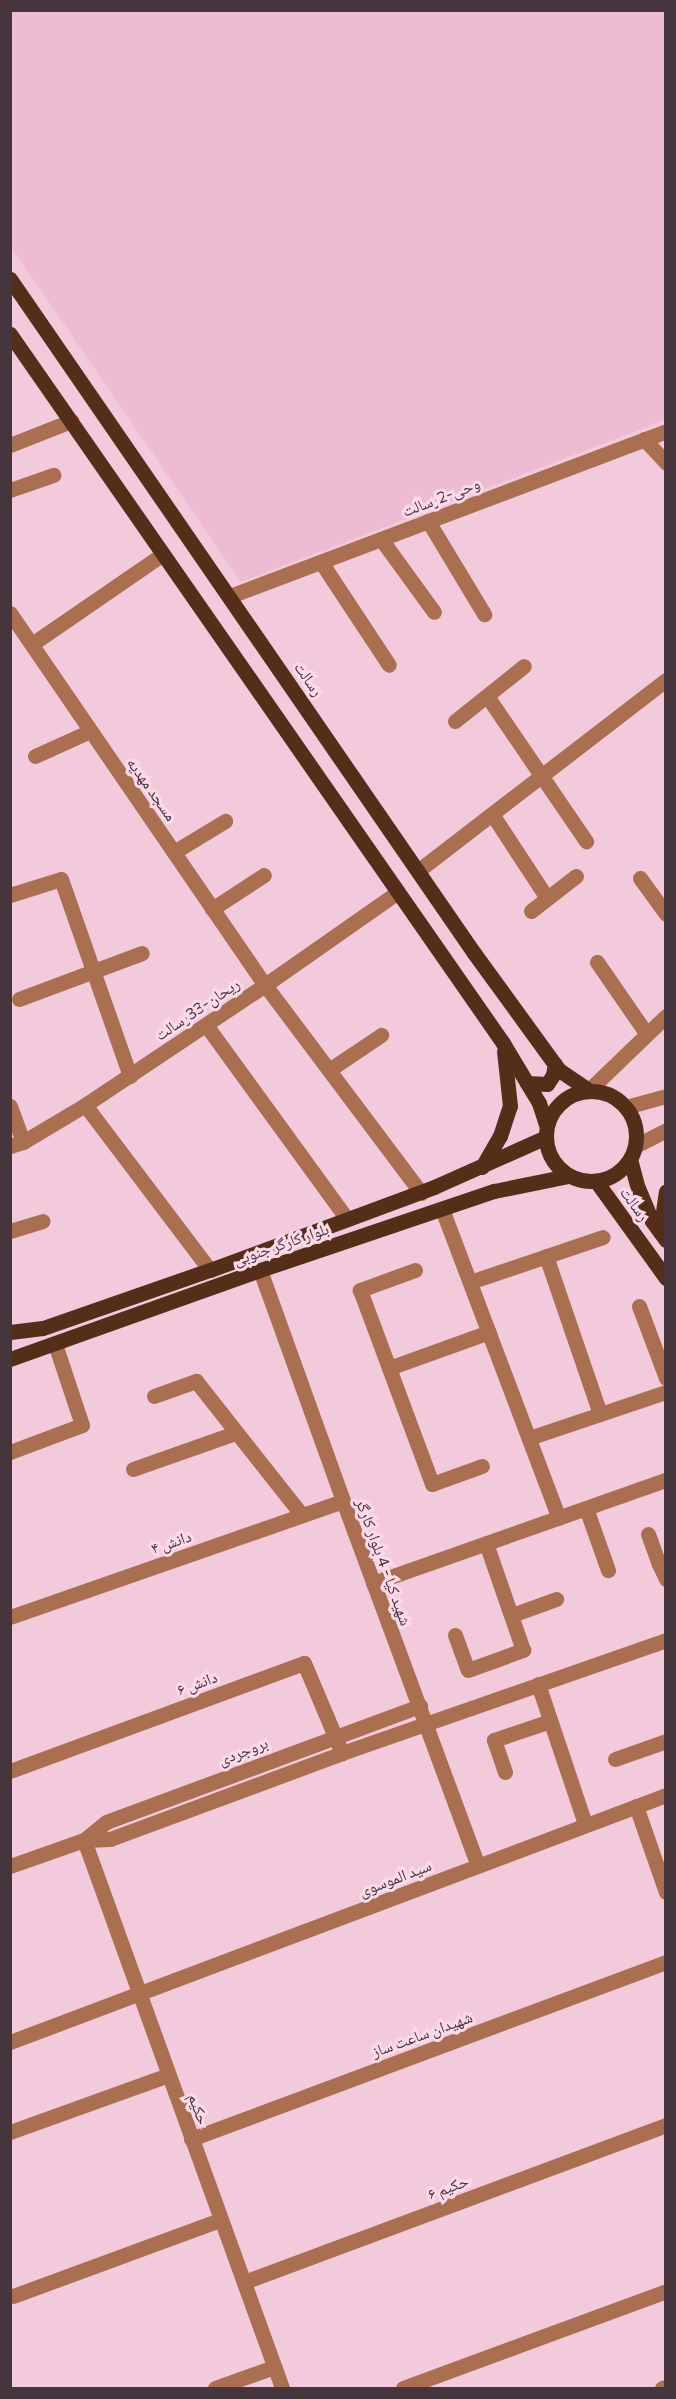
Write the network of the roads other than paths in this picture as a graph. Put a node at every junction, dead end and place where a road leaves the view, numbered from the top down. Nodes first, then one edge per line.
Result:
1 (10, 279) edge
2 (10, 334) edge
3 (71, 421) junction
4 (666, 431) edge
5 (644, 439) junction
6 (10, 445) edge
7 (666, 463) edge
8 (52, 475) dead end
9 (10, 490) edge
10 (428, 521) junction
11 (381, 539) junction
12 (163, 554) junction
13 (321, 562) junction
14 (230, 596) junction
15 (434, 612) dead end
16 (10, 613) edge
17 (484, 614) dead end
18 (32, 644) junction
19 (389, 665) dead end
20 (524, 666) dead end
21 (666, 680) edge
22 (487, 696) junction
23 (455, 721) dead end
24 (90, 730) junction
25 (35, 756) dead end
26 (541, 776) junction
27 (492, 814) junction
28 (225, 821) dead end
29 (586, 841) dead end
30 (174, 852) junction
31 (419, 870) junction
32 (264, 875) dead end
33 (576, 876) dead end
34 (640, 878) dead end
35 (398, 891) junction
36 (10, 895) edge
37 (547, 898) junction
38 (212, 909) junction
39 (531, 911) dead end
40 (666, 914) edge
41 (142, 954) dead end
42 (597, 962) dead end
43 (94, 970) junction
44 (265, 985) junction
45 (19, 999) dead end
46 (666, 1016) edge
47 (206, 1025) junction
48 (645, 1033) junction
49 (381, 1035) dead end
50 (503, 1042) junction
51 (555, 1064) junction
52 (329, 1070) junction
53 (130, 1076) junction
54 (527, 1083) junction
55 (589, 1090) junction
56 (666, 1096) edge
57 (85, 1105) junction
58 (10, 1107) edge
59 (626, 1107) junction
60 (545, 1131) junction
61 (666, 1131) edge
62 (17, 1144) edge
63 (633, 1152) junction
64 (482, 1167) junction
65 (568, 1176) junction
66 (596, 1181) junction
67 (666, 1191) edge
68 (421, 1193) junction
69 (442, 1209) junction
70 (347, 1220) junction
71 (42, 1221) dead end
72 (10, 1232) edge
73 (663, 1236) edge
74 (603, 1237) dead end
75 (546, 1256) junction
76 (210, 1270) junction
77 (260, 1270) junction
78 (415, 1270) dead end
79 (666, 1278) edge
80 (470, 1282) junction
81 (639, 1306) dead end
82 (10, 1332) edge
83 (489, 1332) junction
84 (55, 1344) junction
85 (10, 1359) edge
86 (389, 1368) junction
87 (666, 1378) edge
88 (666, 1392) edge
89 (154, 1396) dead end
90 (600, 1414) junction
91 (236, 1433) junction
92 (529, 1438) junction
93 (10, 1452) edge
94 (482, 1466) dead end
95 (133, 1469) dead end
96 (666, 1480) edge
97 (343, 1501) junction
98 (586, 1508) junction
99 (302, 1515) junction
100 (559, 1518) junction
101 (648, 1534) dead end
102 (486, 1544) junction
103 (663, 1563) edge
104 (608, 1570) dead end
105 (666, 1579) edge
106 (373, 1583) junction
107 (556, 1599) dead end
108 (512, 1616) junction
109 (10, 1617) edge
110 (455, 1635) dead end
111 (666, 1640) edge
112 (538, 1684) junction
113 (420, 1707) junction
114 (550, 1721) junction
115 (426, 1723) junction
116 (335, 1736) junction
117 (666, 1741) edge
118 (342, 1753) junction
119 (615, 1759) dead end
120 (10, 1771) edge
121 (505, 1772) dead end
122 (208, 1784) junction
123 (666, 1795) edge
124 (214, 1801) junction
125 (636, 1806) junction
126 (585, 1824) junction
127 (84, 1840) junction
128 (478, 1865) junction
129 (10, 1866) edge
130 (666, 1892) edge
131 (666, 1962) edge
132 (138, 1995) junction
133 (10, 2042) edge
134 (168, 2075) junction
135 (666, 2125) edge
136 (10, 2132) edge
137 (191, 2139) junction
138 (220, 2220) junction
139 (244, 2282) junction
140 (666, 2291) edge
141 (13, 2296) dead end
142 (274, 2367) junction
143 (215, 2388) edge
144 (282, 2388) edge
145 (403, 2388) edge

1 - 14 main road, رسالت
2 - 3 main road
3 - 6 street
3 - 12 main road
4 - 5 street, وحی-2رسالت
5 - 7 street
5 - 10 street, وحی-2رسالت
8 - 9 street
10 - 11 street, وحی-2رسالت
10 - 17 street
11 - 13 street, وحی-2رسالت
11 - 15 street
12 - 18 street
12 - 35 main road
13 - 14 street, وحی-2رسالت
13 - 19 street
14 - 31 main road, رسالت
16 - 18 street, مسجد مهدیه
18 - 24 street, مسجد مهدیه
20 - 22 street
21 - 26 street
22 - 23 street
22 - 26 street
24 - 25 street
24 - 30 street, مسجد مهدیه
26 - 27 street
26 - 29 street
27 - 31 street
27 - 37 street
28 - 30 street
30 - 38 street, مسجد مهدیه
31 - 51 main road, رسالت
32 - 38 street
33 - 37 street
34 - 40 street
35 - 44 street, ریحان-33رسالت
35 - 50 main road
36 - 43 street
37 - 39 street
38 - 44 street, مسجد مهدیه
41 - 43 street
42 - 48 street
43 - 45 street
43 - 53 street
44 - 47 street, ریحان-33رسالت
44 - 52 street, مسجد مهدیه
46 - 48 street
47 - 53 street, ریحان-33رسالت
47 - 70 street
48 - 55 street
49 - 52 street
50 - 54 main road
50 - 64 main road
51 - 54 main road
51 - 55 main road, رسالت
52 - 68 street, مسجد مهدیه
53 - 57 street, ریحان-33رسالت
54 - 60 main road
55 - 59 main road
55 - 60 main road
56 - 59 street
57 - 62 street, ریحان-33رسالت
57 - 76 street
58 - 62 street
59 - 63 main road
60 - 64 main road, بلوار کارگر جنوبی
60 - 65 main road
61 - 63 street
63 - 66 main road
63 - 73 main road, رسالت
64 - 68 main road, بلوار کارگر جنوبی
65 - 66 main road
65 - 69 main road, بلوار کارگر جنوبی
66 - 79 main road, رسالت
67 - 73 main road
68 - 70 main road, بلوار کارگر جنوبی
69 - 77 main road, بلوار کارگر جنوبی
69 - 80 street
70 - 76 main road, بلوار کارگر جنوبی
71 - 72 street
74 - 75 street
75 - 80 street
75 - 90 street
76 - 82 main road, بلوار کارگر جنوبی
77 - 84 main road, بلوار کارگر جنوبی
77 - 97 street, شهید کیا - 4 بلوار کارگر
78 - 86 street
80 - 83 street
81 - 87 street
83 - 86 street
83 - 92 street
84 - 85 main road, بلوار کارگر جنوبی
84 - 93 street
86 - 94 street
88 - 90 street
89 - 91 street
90 - 92 street
91 - 95 street
91 - 99 street
92 - 100 street
96 - 98 street
97 - 99 street, دانش ۴
97 - 106 street, شهید کیا - 4 بلوار کارگر
98 - 100 street
98 - 104 street
99 - 109 street, دانش ۴
100 - 102 street
101 - 103 street
102 - 106 street
102 - 108 street
103 - 105 street
106 - 113 street, شهید کیا - 4 بلوار کارگر
107 - 108 street
108 - 110 street
111 - 112 street, بروجردی
112 - 114 street
112 - 115 street, بروجردی
113 - 115 street, شهید کیا - 4 بلوار کارگر
113 - 116 street, بروجردی
114 - 121 street
114 - 126 street
115 - 118 street, بروجردی
115 - 128 street, شهید کیا - 4 بلوار کارگر
116 - 118 street, دانش ۶
116 - 120 street, دانش ۶
116 - 122 street, بروجردی
117 - 119 street
118 - 124 street, بروجردی
122 - 124 street
122 - 127 street, بروجردی
123 - 125 street, سید الموسوی
124 - 127 street, بروجردی
125 - 126 street, سید الموسوی
125 - 130 street
126 - 128 street, سید الموسوی
127 - 129 street, بروجردی
127 - 132 street, حکیم
128 - 132 street, سید الموسوی
131 - 137 street, شهیدان ساعت ساز
132 - 133 street, سید الموسوی
132 - 134 street, حکیم
134 - 136 street
134 - 137 street, حکیم
135 - 139 street, حکیم ۶
137 - 138 street, حکیم
138 - 139 street, حکیم
138 - 141 street
139 - 142 street, حکیم
140 - 145 street
142 - 143 street
142 - 144 street, حکیم

